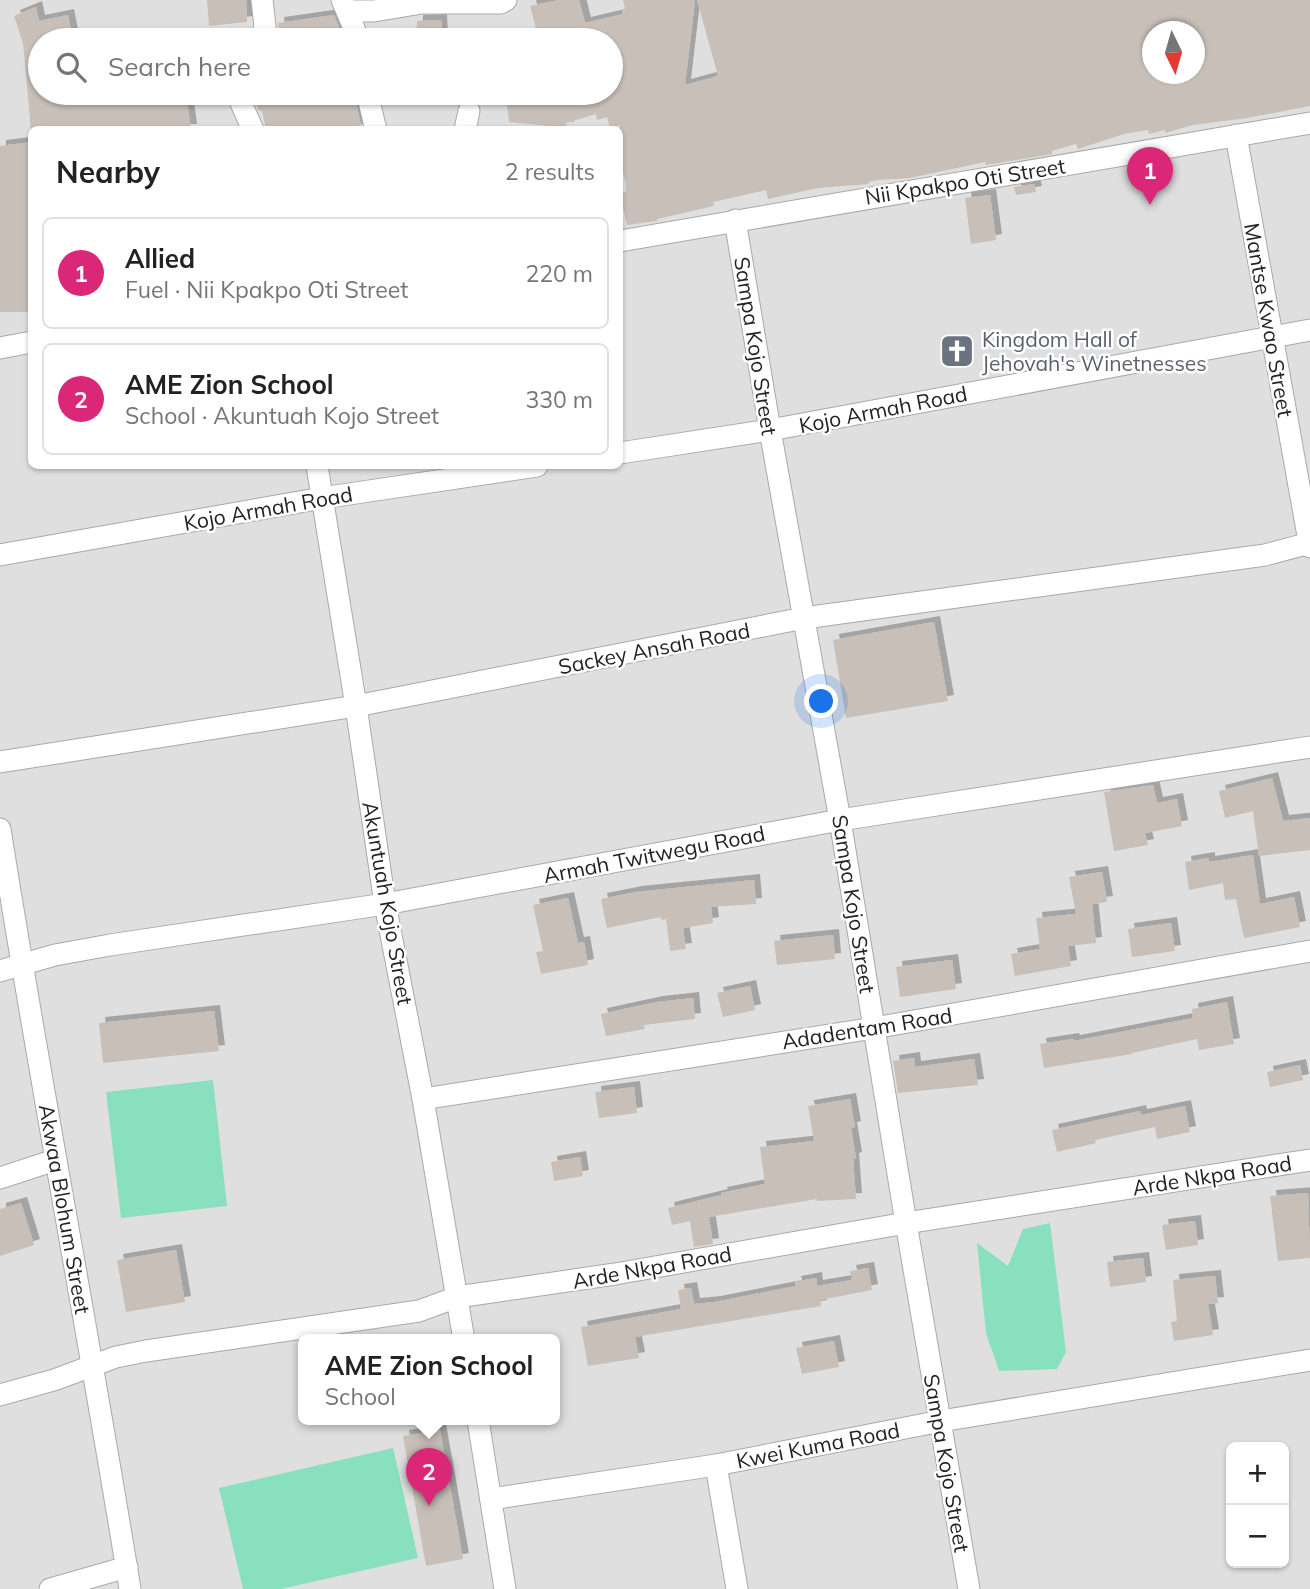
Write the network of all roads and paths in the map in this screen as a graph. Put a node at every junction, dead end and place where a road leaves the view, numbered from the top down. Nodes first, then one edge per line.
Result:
1 (262, 0) edge
2 (506, 0) edge
3 (344, 5) edge
4 (264, 28) edge
5 (354, 28) edge
6 (242, 105) edge
7 (370, 105) edge
8 (1310, 122) edge
9 (251, 126) edge
10 (375, 126) edge
11 (1236, 135) junction
12 (736, 220) junction
13 (623, 240) edge
14 (1310, 330) edge
15 (1272, 337) junction
16 (28, 343) edge
17 (0, 348) edge
18 (770, 430) junction
19 (623, 453) edge
20 (317, 469) edge
21 (517, 469) edge
22 (321, 498) junction
23 (1310, 544) edge
24 (0, 555) edge
25 (804, 618) junction
26 (356, 706) junction
27 (1310, 747) edge
28 (0, 762) edge
29 (840, 820) junction
30 (0, 829) edge
31 (385, 904) junction
32 (1310, 951) edge
33 (21, 965) junction
34 (0, 971) edge
35 (874, 1028) junction
36 (424, 1099) junction
37 (55, 1160) junction
38 (1310, 1160) edge
39 (0, 1178) edge
40 (906, 1223) junction
41 (457, 1297) junction
42 (463, 1334) edge
43 (1310, 1360) edge
44 (93, 1366) junction
45 (0, 1395) edge
46 (941, 1421) junction
47 (479, 1425) edge
48 (716, 1465) junction
49 (491, 1499) junction
50 (127, 1567) junction
51 (50, 1589) edge
52 (130, 1589) edge
53 (505, 1589) edge
54 (737, 1589) edge
55 (969, 1589) edge

1 - 4 street
2 - 3 street
3 - 5 street
6 - 9 street
7 - 10 street
8 - 11 street, Nii Kpakpo Oti Street
11 - 12 street, Nii Kpakpo Oti Street
11 - 15 street, Mantse Kwao Street
12 - 13 street, Nii Kpakpo Oti Street
12 - 18 street, Sampa Kojo Street
14 - 15 street, Kojo Armah Road
15 - 18 street, Kojo Armah Road
15 - 23 street, Mantse Kwao Street
16 - 17 street
18 - 19 street, Kojo Armah Road
18 - 25 street, Sampa Kojo Street
20 - 22 street, Akuntuah Kojo Street
21 - 22 street, Kojo Armah Road
22 - 24 street, Kojo Armah Road
22 - 26 street, Akuntuah Kojo Street
23 - 25 street, Sackey Ansah Road
25 - 26 street, Sackey Ansah Road
25 - 29 street, Sampa Kojo Street
26 - 28 street, Sackey Ansah Road
26 - 31 street, Akuntuah Kojo Street
27 - 29 street, Armah Twitwegu Road
29 - 31 street, Armah Twitwegu Road
29 - 35 street, Sampa Kojo Street
30 - 33 street, Akwaa Blohum Street
31 - 33 street, Armah Twitwegu Road
31 - 36 street, Akuntuah Kojo Street
32 - 35 street, Adadentam Road
33 - 34 street, Armah Twitwegu Road
33 - 37 street, Akwaa Blohum Street
35 - 36 street, Adadentam Road
35 - 40 street, Sampa Kojo Street
36 - 41 street, Akuntuah Kojo Street
37 - 39 street
37 - 44 street, Akwaa Blohum Street
38 - 40 street, Arde Nkpa Road
40 - 41 street, Arde Nkpa Road
40 - 46 street, Sampa Kojo Street
41 - 42 street, Akuntuah Kojo Street
41 - 44 street, Arde Nkpa Road
43 - 46 street, Kwei Kuma Road
44 - 45 street, Arde Nkpa Road
44 - 50 street, Akwaa Blohum Street
46 - 48 street, Kwei Kuma Road
46 - 55 street, Sampa Kojo Street
47 - 49 street
48 - 49 street, Kwei Kuma Road
48 - 54 street
49 - 53 street
50 - 51 street
50 - 52 street, Akwaa Blohum Street

